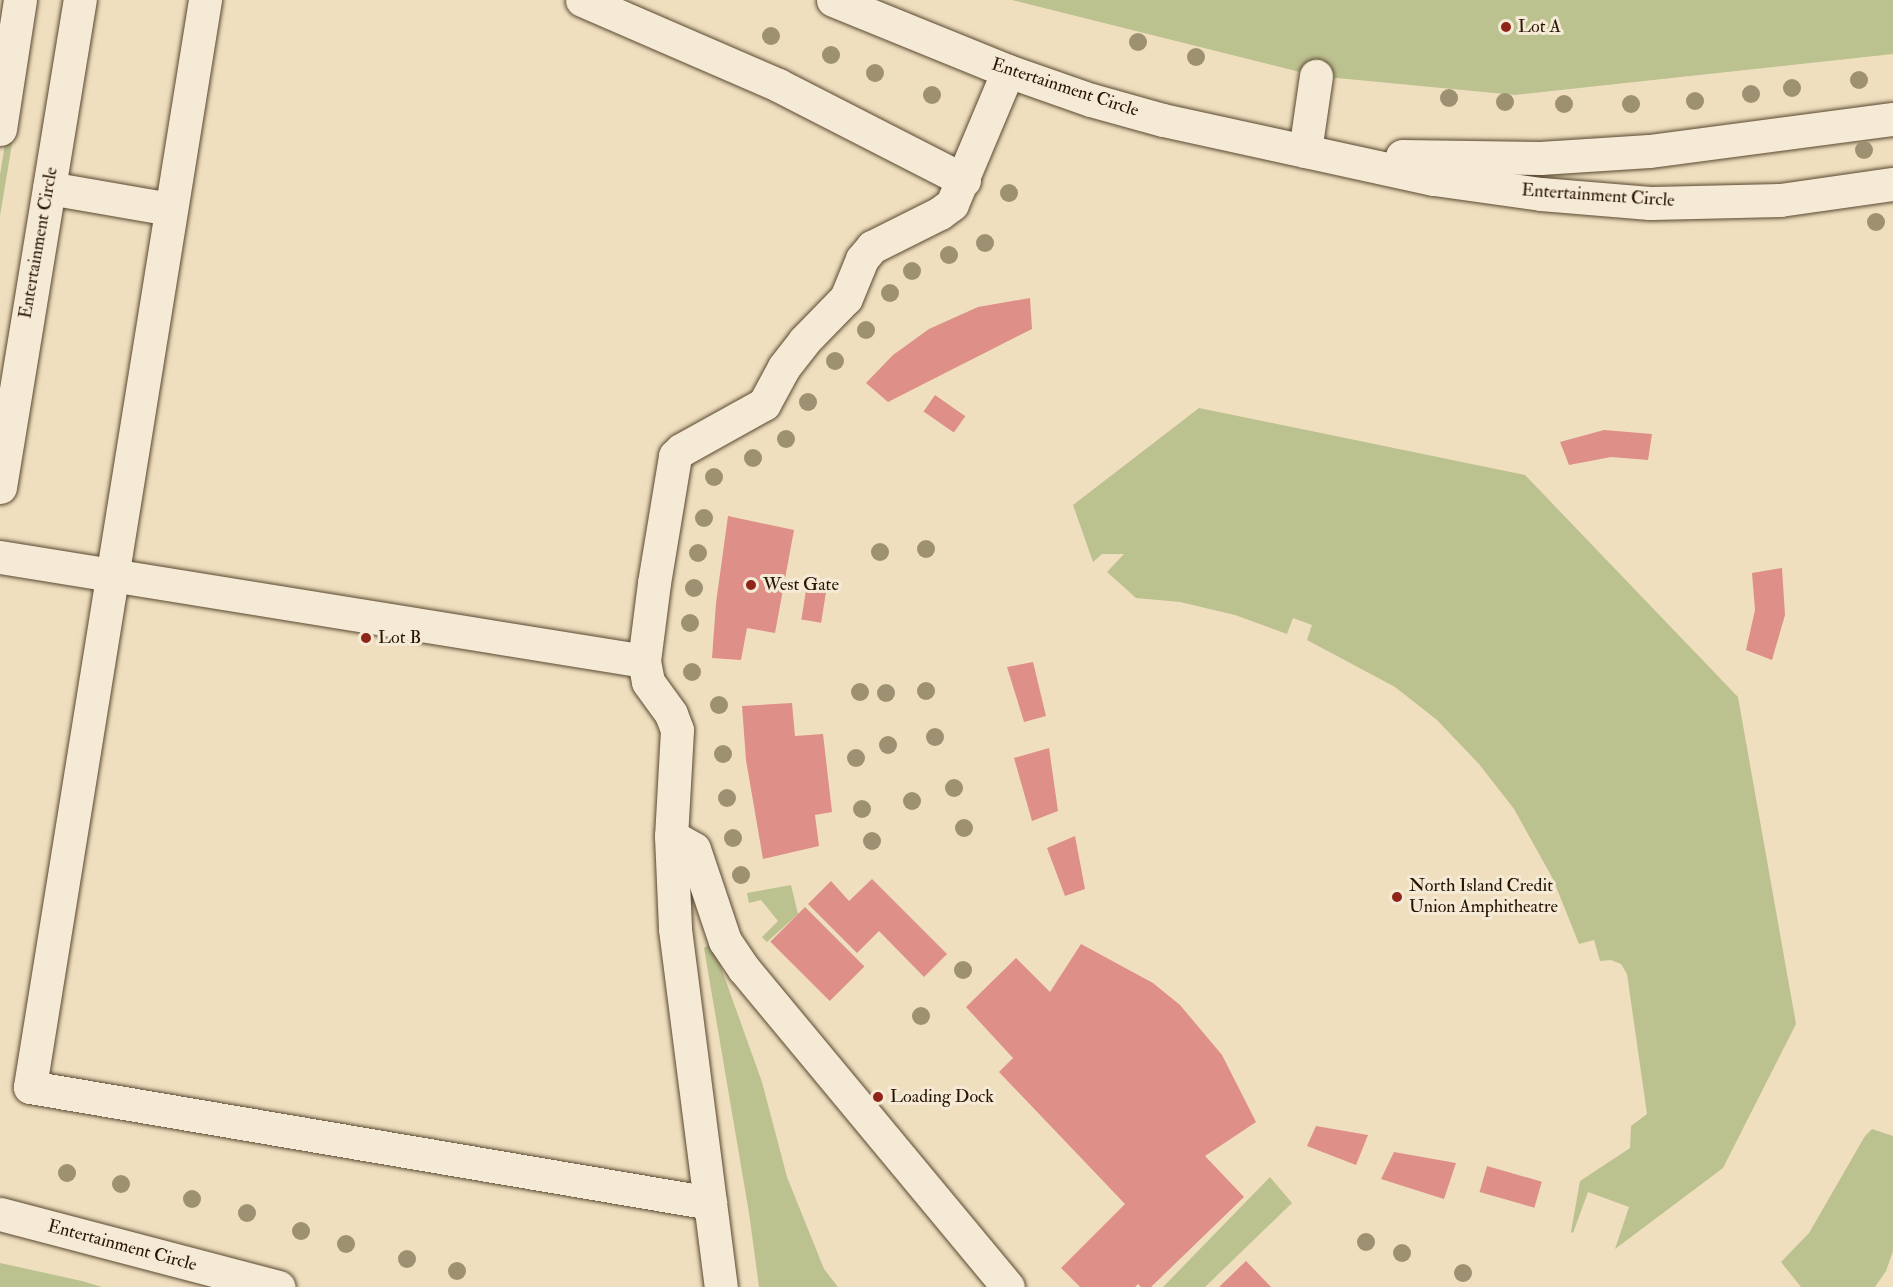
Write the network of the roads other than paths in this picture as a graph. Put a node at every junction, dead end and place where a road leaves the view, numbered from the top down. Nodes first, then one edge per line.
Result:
1 (1, 0) edge
2 (20, 0) edge
3 (80, 0) edge
4 (205, 0) edge
5 (582, 0) edge
6 (833, 0) edge
7 (0, 9) edge
8 (1008, 71) junction
9 (1316, 76) dead end
10 (1893, 119) edge
11 (0, 129) edge
12 (1305, 152) junction
13 (964, 180) junction
14 (1893, 184) edge
15 (49, 188) junction
16 (170, 209) junction
17 (0, 487) edge
18 (0, 557) edge
19 (111, 576) junction
20 (644, 662) junction
21 (672, 836) junction
22 (710, 1203) junction
23 (0, 1214) edge
24 (279, 1287) edge
25 (721, 1287) edge
26 (1008, 1287) edge

1 - 7 street
2 - 11 street
3 - 15 street, Entertainment Circle
4 - 16 street
5 - 13 street
6 - 8 street, Entertainment Circle
8 - 12 street, Entertainment Circle
8 - 13 street
9 - 12 street
10 - 12 street, Entertainment Circle
12 - 14 street, Entertainment Circle
13 - 20 street
15 - 16 street
15 - 17 street, Entertainment Circle
16 - 19 street
18 - 19 street
19 - 20 street
19 - 22 street
20 - 21 street
21 - 22 street
21 - 26 street
22 - 25 street
23 - 24 street, Entertainment Circle

